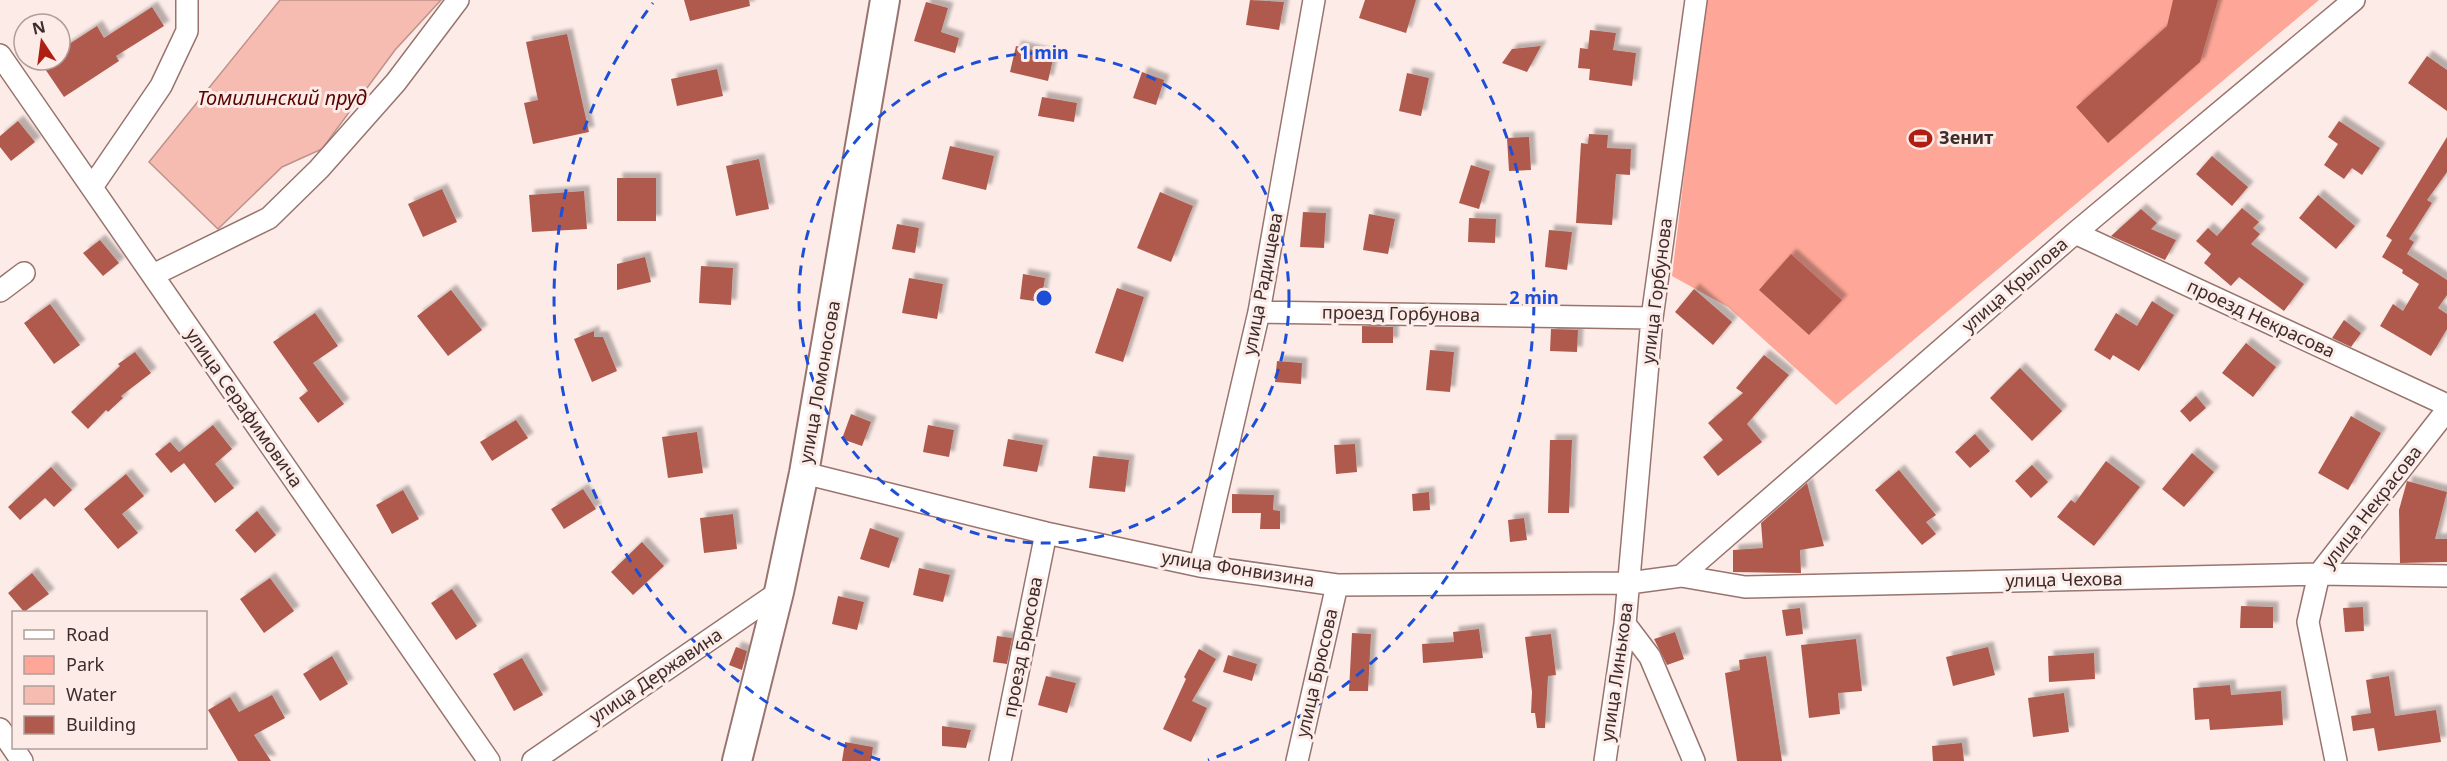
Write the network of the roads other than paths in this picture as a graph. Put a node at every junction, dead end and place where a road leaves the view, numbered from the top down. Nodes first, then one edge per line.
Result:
1 (187, 0) edge
2 (458, 0) edge
3 (885, 0) edge
4 (1314, 0) edge
5 (1696, 0) edge
6 (2354, 0) edge
7 (0, 55) edge
8 (92, 187) junction
9 (2075, 233) junction
10 (24, 273) dead end
11 (153, 275) junction
12 (0, 291) edge
13 (1259, 312) junction
14 (1652, 318) junction
15 (2447, 405) edge
16 (2447, 411) edge
17 (804, 474) junction
18 (1046, 533) junction
19 (1200, 566) junction
20 (2319, 574) junction
21 (1682, 576) junction
22 (2447, 576) edge
23 (1629, 583) junction
24 (1337, 585) junction
25 (779, 592) junction
26 (1626, 624) junction
27 (0, 729) edge
28 (12, 746) edge
29 (489, 761) edge
30 (532, 761) edge
31 (737, 761) edge
32 (1000, 761) edge
33 (1297, 761) edge
34 (1605, 761) edge
35 (1694, 761) edge
36 (2336, 761) edge

1 - 8 street
2 - 11 street
3 - 17 street, улица Ломоносова
4 - 13 street, улица Радищева
5 - 14 street, улица Горбунова
6 - 9 street, улица Крылова
7 - 8 street, улица Серафимовича
8 - 11 street, улица Серафимовича
9 - 15 street, проезд Некрасова
9 - 21 street, улица Крылова
10 - 12 street
11 - 29 street, улица Серафимовича
13 - 14 street, проезд Горбунова
13 - 19 street, улица Радищева
14 - 23 street, улица Горбунова
16 - 20 street, улица Некрасова
17 - 18 street, улица Фонвизина
17 - 25 street, улица Ломоносова
18 - 19 street, улица Фонвизина
18 - 32 street, проезд Брюсова
19 - 24 street, улица Фонвизина
20 - 21 street, улица Чехова
20 - 22 street, улица Чехова
20 - 36 street
21 - 23 street, улица Фонвизина
23 - 24 street, улица Фонвизина
23 - 26 street, улица Линькова
24 - 33 street, улица Брюсова
25 - 30 street, улица Державина
25 - 31 street, улица Ломоносова
26 - 34 street, улица Линькова
26 - 35 street
27 - 28 street

